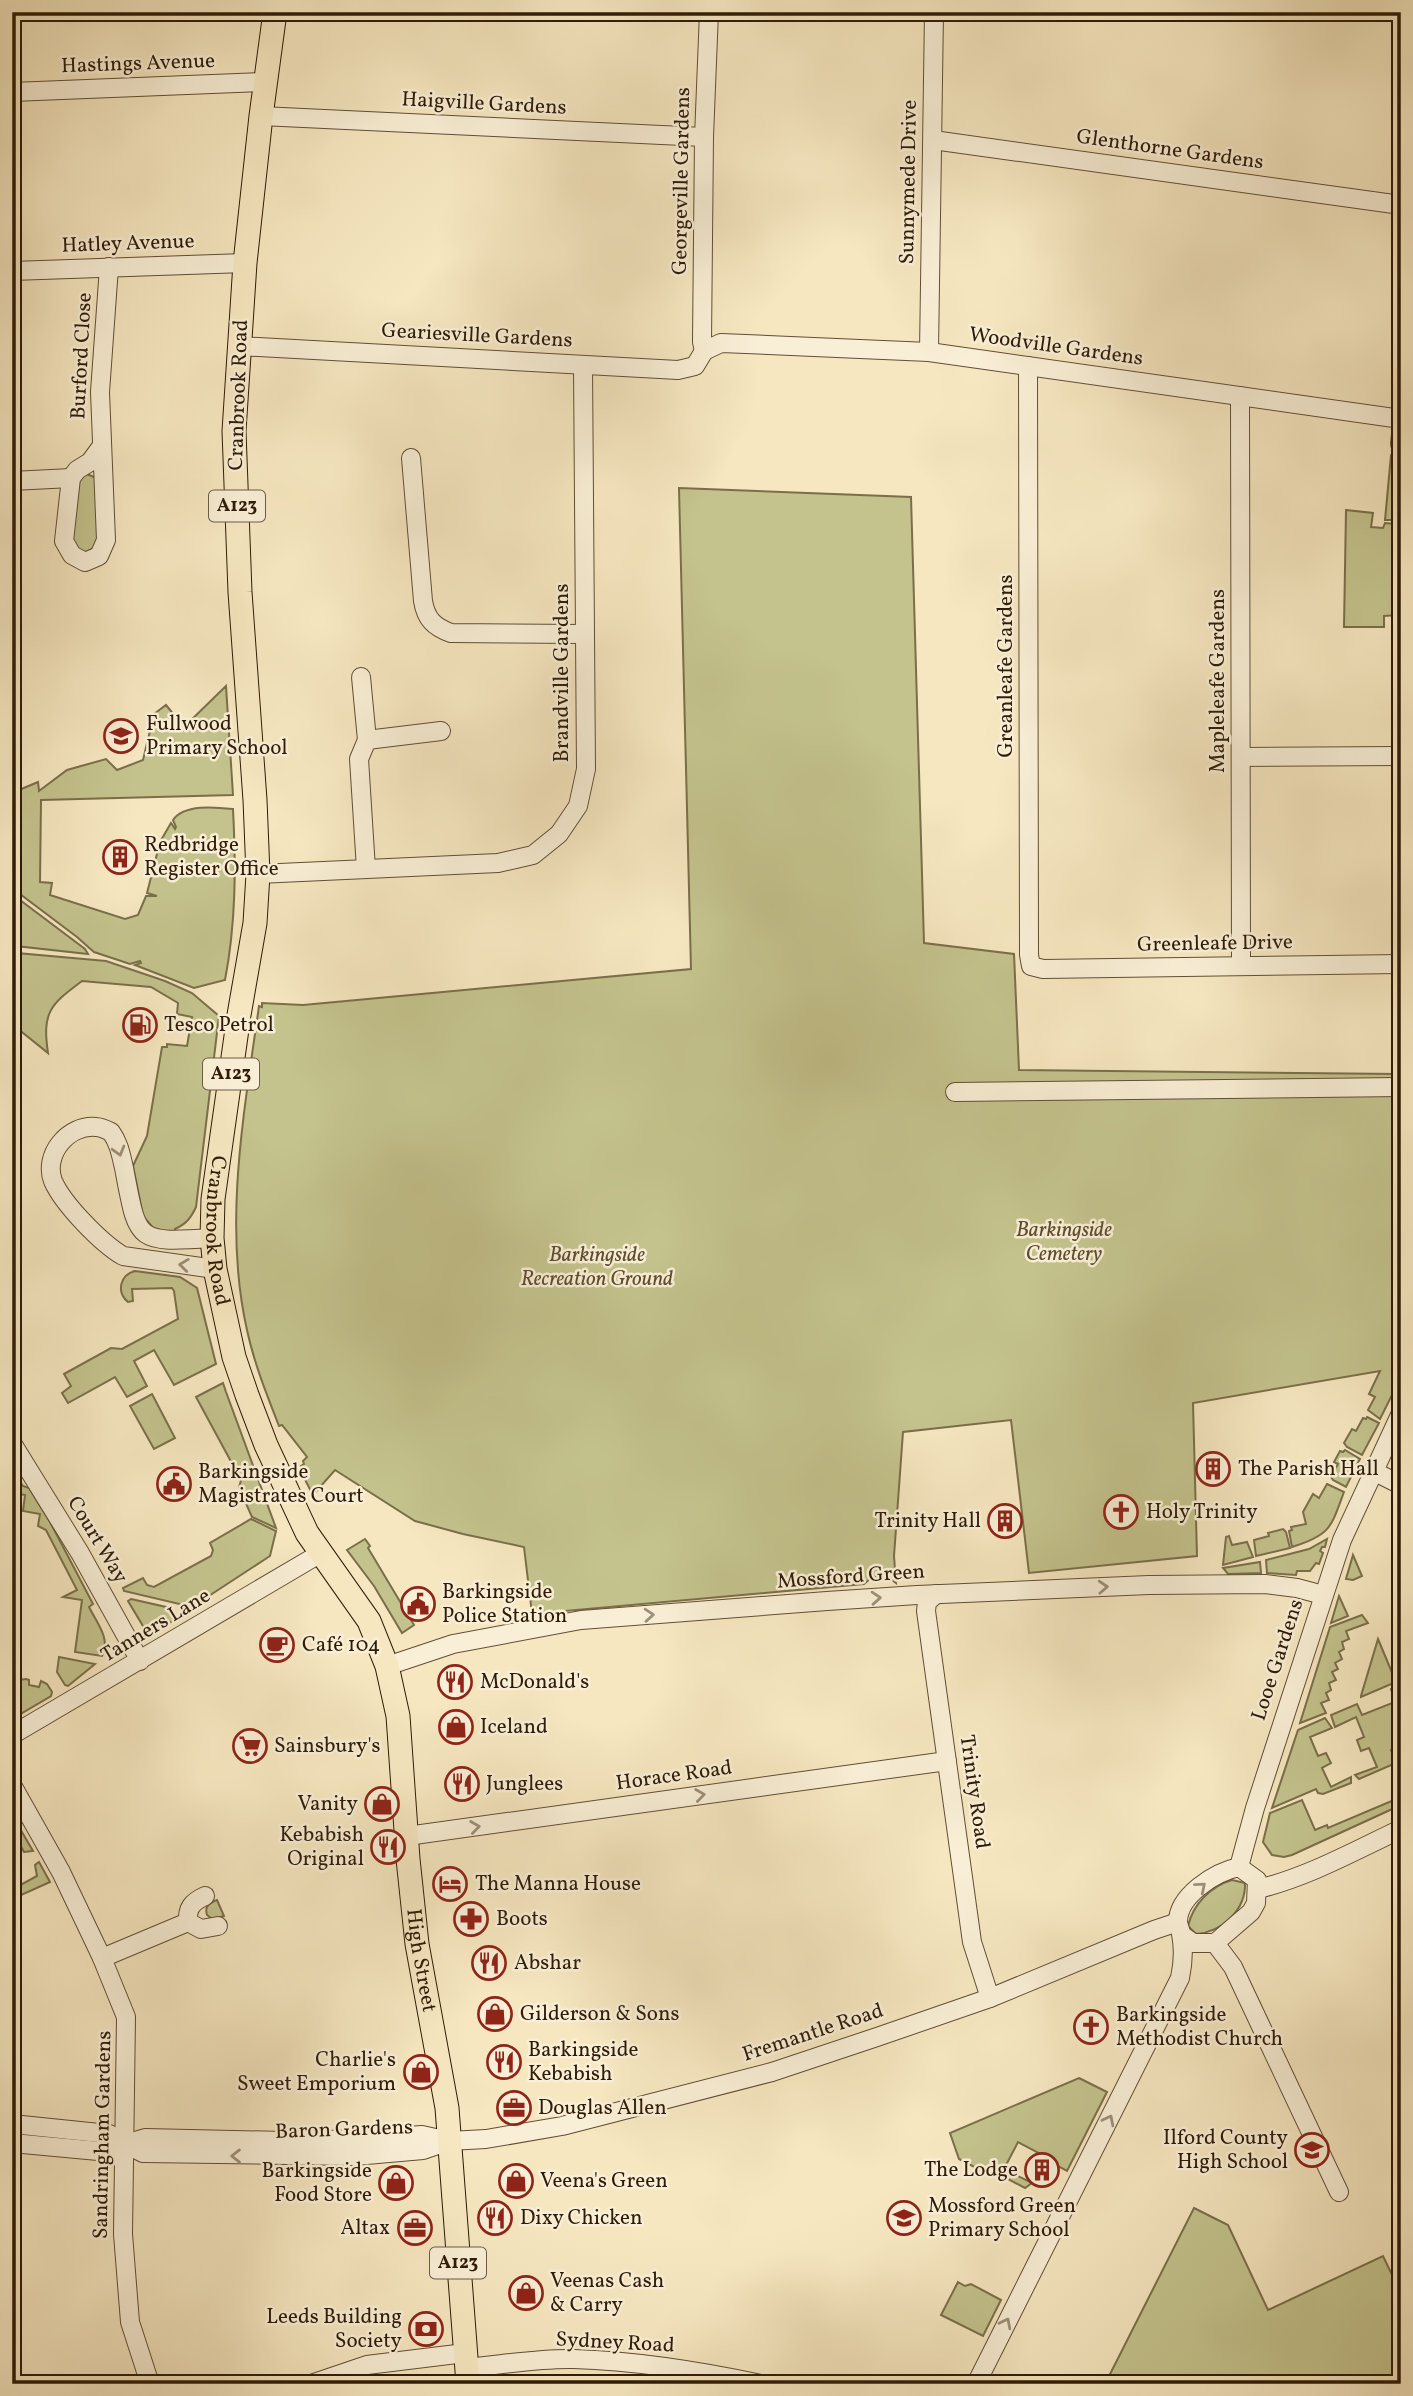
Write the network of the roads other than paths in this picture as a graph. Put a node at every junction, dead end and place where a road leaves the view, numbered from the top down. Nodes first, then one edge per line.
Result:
1 (275, 12) edge
2 (709, 12) edge
3 (934, 12) edge
4 (265, 82) junction
5 (12, 92) edge
6 (261, 116) junction
7 (704, 137) junction
8 (933, 139) junction
9 (1401, 205) edge
10 (245, 262) junction
11 (109, 267) junction
12 (12, 271) edge
13 (239, 346) junction
14 (704, 351) junction
15 (929, 352) junction
16 (583, 365) junction
17 (1028, 366) junction
18 (1240, 396) junction
19 (1401, 419) edge
20 (102, 447) junction
21 (411, 458) dead end
22 (71, 478) junction
23 (12, 481) edge
24 (585, 634) junction
25 (361, 677) dead end
26 (441, 731) dead end
27 (367, 740) junction
28 (1401, 756) edge
29 (1241, 757) junction
30 (366, 869) junction
31 (258, 874) junction
32 (1401, 964) edge
33 (1031, 966) joint
34 (1241, 966) junction
35 (1401, 1087) edge
36 (955, 1092) dead end
37 (212, 1238) junction
38 (215, 1269) junction
39 (1401, 1413) edge
40 (15, 1454) edge
41 (1373, 1471) junction
42 (1401, 1485) edge
43 (321, 1553) junction
44 (936, 1594) junction
45 (1323, 1595) junction
46 (140, 1661) junction
47 (387, 1665) junction
48 (12, 1735) edge
49 (947, 1760) junction
50 (12, 1785) edge
51 (1401, 1829) edge
52 (407, 1836) junction
53 (1239, 1867) junction
54 (1258, 1889) junction
55 (205, 1896) dead end
56 (188, 1922) junction
57 (218, 1926) dead end
58 (1180, 1928) junction
59 (1215, 1942) junction
60 (102, 1958) junction
61 (990, 1998) junction
62 (12, 2124) edge
63 (450, 2141) junction
64 (12, 2143) edge
65 (125, 2144) junction
66 (1339, 2192) dead end
67 (466, 2368) edge
68 (150, 2384) edge
69 (311, 2384) edge
70 (761, 2384) edge
71 (975, 2384) edge

1 - 4 main road, Cranbrook Road / A123
2 - 7 street, Georgeville Gardens
3 - 8 street, Sunnymede Drive
4 - 5 street, Hastings Avenue
4 - 6 main road, Cranbrook Road / A123
6 - 7 street, Haigville Gardens
6 - 10 main road, Cranbrook Road / A123
7 - 14 street, Georgeville Gardens
8 - 9 street, Glenthorne Gardens
8 - 15 street, Sunnymede Drive
10 - 11 street, Hatley Avenue
10 - 13 main road, Cranbrook Road / A123
11 - 12 street, Hatley Avenue
11 - 20 street, Burford Close
13 - 16 street, Geariesville Gardens
13 - 31 main road, Cranbrook Road / A123
14 - 15 street, Woodville Gardens
14 - 16 street, Geariesville Gardens
15 - 17 street, Woodville Gardens
16 - 24 street, Brandville Gardens
17 - 18 street, Woodville Gardens
17 - 33 street, Greanleafe Gardens
18 - 19 street, Woodville Gardens
18 - 29 street, Mapleleafe Gardens
20 - 22 street, Burford Close
20 - 22 street, Burford Close
21 - 24 street
22 - 23 street
24 - 30 street, Brandville Gardens
25 - 27 street
26 - 27 street
27 - 30 street
28 - 29 street
29 - 34 street, Mapleleafe Gardens
30 - 31 street, Brandville Gardens
31 - 37 main road, Cranbrook Road / A123
32 - 34 street, Greenleafe Drive
33 - 34 street, Greenleafe Drive
35 - 36 street
37 - 38 main road, Cranbrook Road / A123
38 -> 37 street
38 - 43 main road, Cranbrook Road / A123
39 - 41 street, Looe Gardens
40 - 46 street, Court Way
41 - 42 street
41 - 45 street, Looe Gardens
43 - 46 street, Tanners Lane
43 - 47 main road, High Street / A123
44 -> 45 street, Mossford Green
47 -> 44 street, Mossford Green
44 - 49 street, Trinity Road
45 - 53 street, Looe Gardens
46 - 48 street, Tanners Lane
47 - 52 main road, High Street / A123
52 -> 49 street, Horace Road
49 - 61 street, Trinity Road
50 - 60 street, Sandringham Gardens
51 - 54 street
52 - 63 main road, High Street / A123
53 - 54 street
58 -> 53 street
54 - 59 street
55 - 56 street
56 - 57 street
56 - 60 street
58 - 59 street
58 - 61 street, Fremantle Road
71 -> 58 street
59 - 66 street
60 - 65 street, Sandringham Gardens
61 - 63 street, Fremantle Road
62 - 65 street, Baron Gardens
63 - 65 street, Baron Gardens
63 - 67 main road, High Street / A123
64 - 65 street, Baron Gardens
65 - 68 street, Sandringham Gardens
67 - 69 street, Sydney Road
67 - 70 street, Sydney Road

